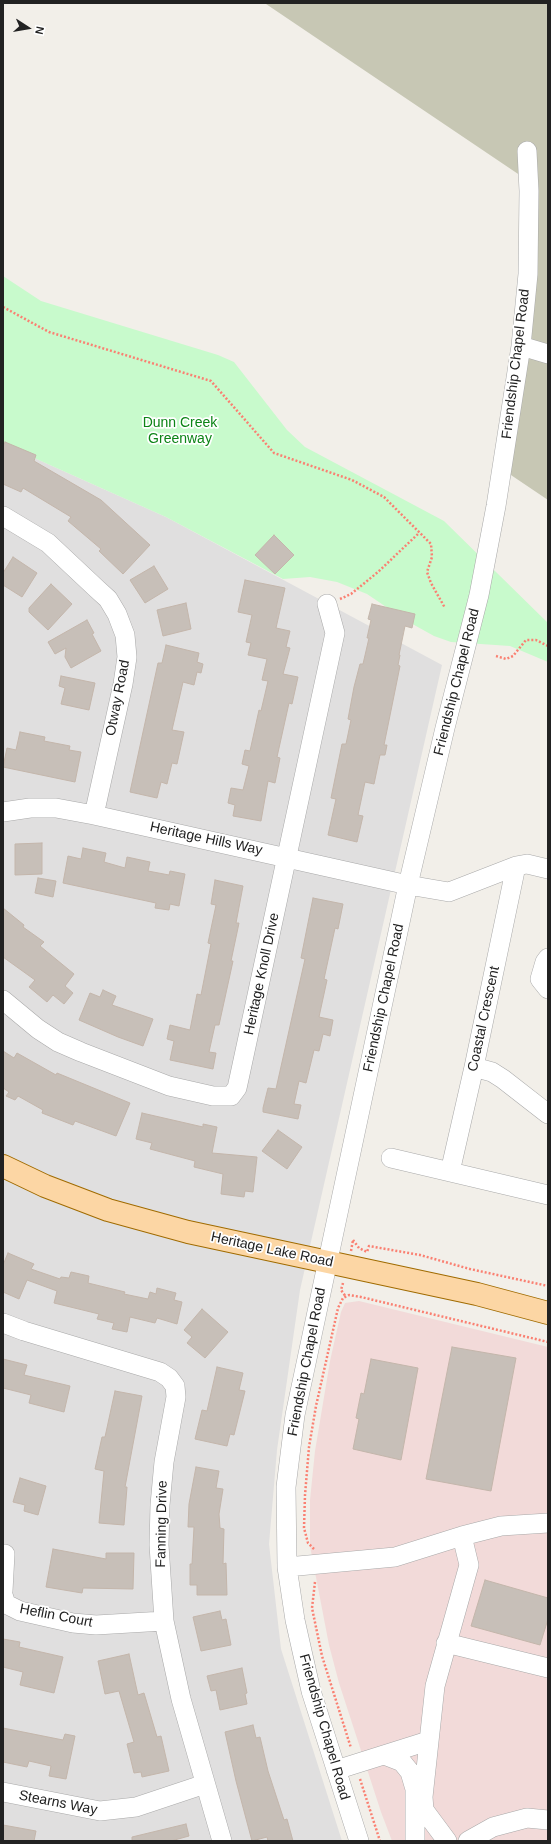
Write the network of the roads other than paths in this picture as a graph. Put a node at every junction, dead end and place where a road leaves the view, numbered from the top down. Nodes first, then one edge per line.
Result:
1 (527, 150) dead end
2 (521, 346) junction
3 (548, 354) edge
4 (3, 516) edge
5 (327, 604) road end
6 (3, 812) edge
7 (94, 815) junction
8 (287, 857) junction
9 (516, 866) junction
10 (548, 868) edge
11 (408, 886) junction
12 (548, 958) edge
13 (548, 990) edge
14 (3, 1000) edge
15 (474, 1068) junction
16 (548, 1114) edge
17 (391, 1158) dead end
18 (3, 1166) edge
19 (450, 1172) junction
20 (548, 1195) edge
21 (328, 1261) junction
22 (548, 1313) edge
23 (3, 1323) edge
24 (548, 1523) edge
25 (462, 1536) junction
26 (5, 1554) dead end
27 (287, 1567) junction
28 (3, 1591) edge
29 (3, 1595) edge
30 (164, 1621) junction
31 (446, 1642) junction
32 (548, 1668) edge
33 (428, 1741) junction
34 (384, 1755) junction
35 (336, 1770) junction
36 (205, 1784) junction
37 (3, 1792) edge
38 (423, 1798) junction
39 (414, 1818) junction
40 (548, 1820) edge
41 (222, 1841) edge
42 (359, 1841) edge
43 (415, 1841) edge
44 (447, 1841) edge
45 (468, 1841) edge

1 - 2 street, Friendship Chapel Road
2 - 3 street
2 - 11 street, Friendship Chapel Road
4 - 7 street, Otway Road
5 - 8 street, Heritage Knoll Drive
6 - 7 street, Heritage Hills Way
7 - 8 street, Heritage Hills Way
8 - 11 street, Heritage Hills Way
8 - 14 street, Heritage Knoll Drive
9 - 10 street
9 - 11 street, Heritage Hills Way
9 - 15 street, Coastal Crescent
11 - 21 street, Friendship Chapel Road
12 - 13 street
15 - 16 street
15 - 19 street, Coastal Crescent
17 - 19 street
18 - 21 main road, Heritage Lake Road
19 - 20 street
21 - 22 main road, Heritage Lake Road
21 - 27 street, Friendship Chapel Road
23 - 30 street, Fanning Drive
24 - 25 street
25 - 27 street
25 - 31 street
26 - 28 street, Heflin Court
27 - 35 street, Friendship Chapel Road
29 - 30 street, Heflin Court
30 - 36 street, Fanning Drive
31 - 32 street
31 - 33 street
33 - 34 street
33 - 38 street
34 - 35 street
34 - 39 street
35 - 42 street, Friendship Chapel Road
36 - 37 street, Stearns Way
36 - 41 street, Fanning Drive
38 - 39 street
38 - 44 street
39 - 43 street
40 - 45 street

